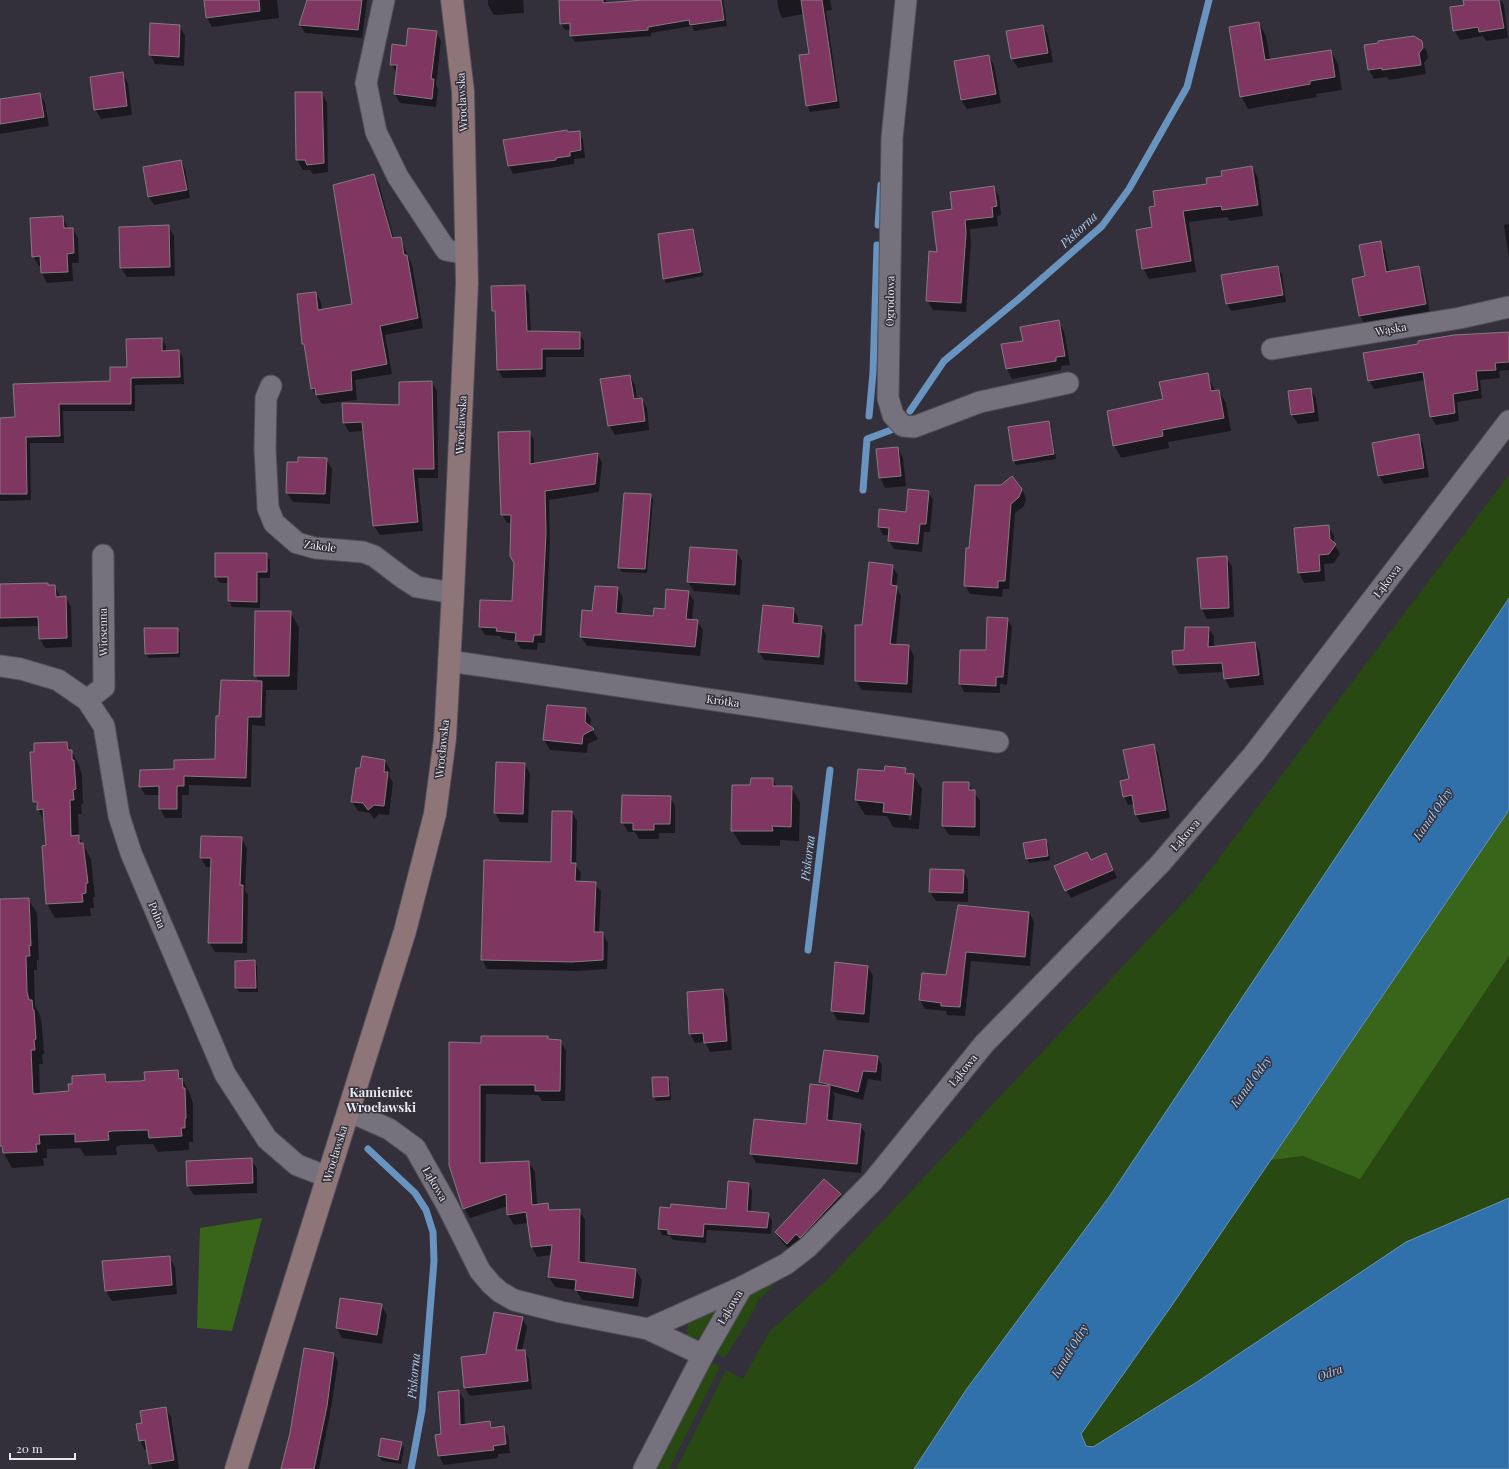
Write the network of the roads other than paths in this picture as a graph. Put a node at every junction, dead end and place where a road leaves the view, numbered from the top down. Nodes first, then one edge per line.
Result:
1 (384, 0) edge
2 (452, 0) edge
3 (906, 0) edge
4 (467, 254) junction
5 (1509, 306) edge
6 (1272, 349) dead end
7 (1068, 383) dead end
8 (271, 386) dead end
9 (1509, 421) edge
10 (103, 555) dead end
11 (453, 594) junction
12 (449, 661) junction
13 (0, 666) edge
14 (87, 700) junction
15 (998, 742) dead end
16 (348, 1110) junction
17 (328, 1177) junction
18 (742, 1287) junction
19 (648, 1329) junction
20 (703, 1355) junction
21 (236, 1469) edge
22 (644, 1469) edge

1 - 4 street
2 - 4 main road, Wrocławska
3 - 7 street, Ogrodowa
4 - 11 main road, Wrocławska
5 - 6 street, Wąska
8 - 11 street, Zakole
9 - 18 street, Łąkowa
10 - 14 street, Wiosenna
11 - 12 main road, Wrocławska
12 - 15 street, Krótka
12 - 16 main road, Wrocławska
13 - 14 street, Polna
14 - 17 street, Polna
16 - 17 main road, Wrocławska
16 - 19 street, Łąkowa
17 - 21 main road, Wrocławska
18 - 19 street
18 - 20 street, Łąkowa
19 - 20 street, Łąkowa
20 - 22 street

